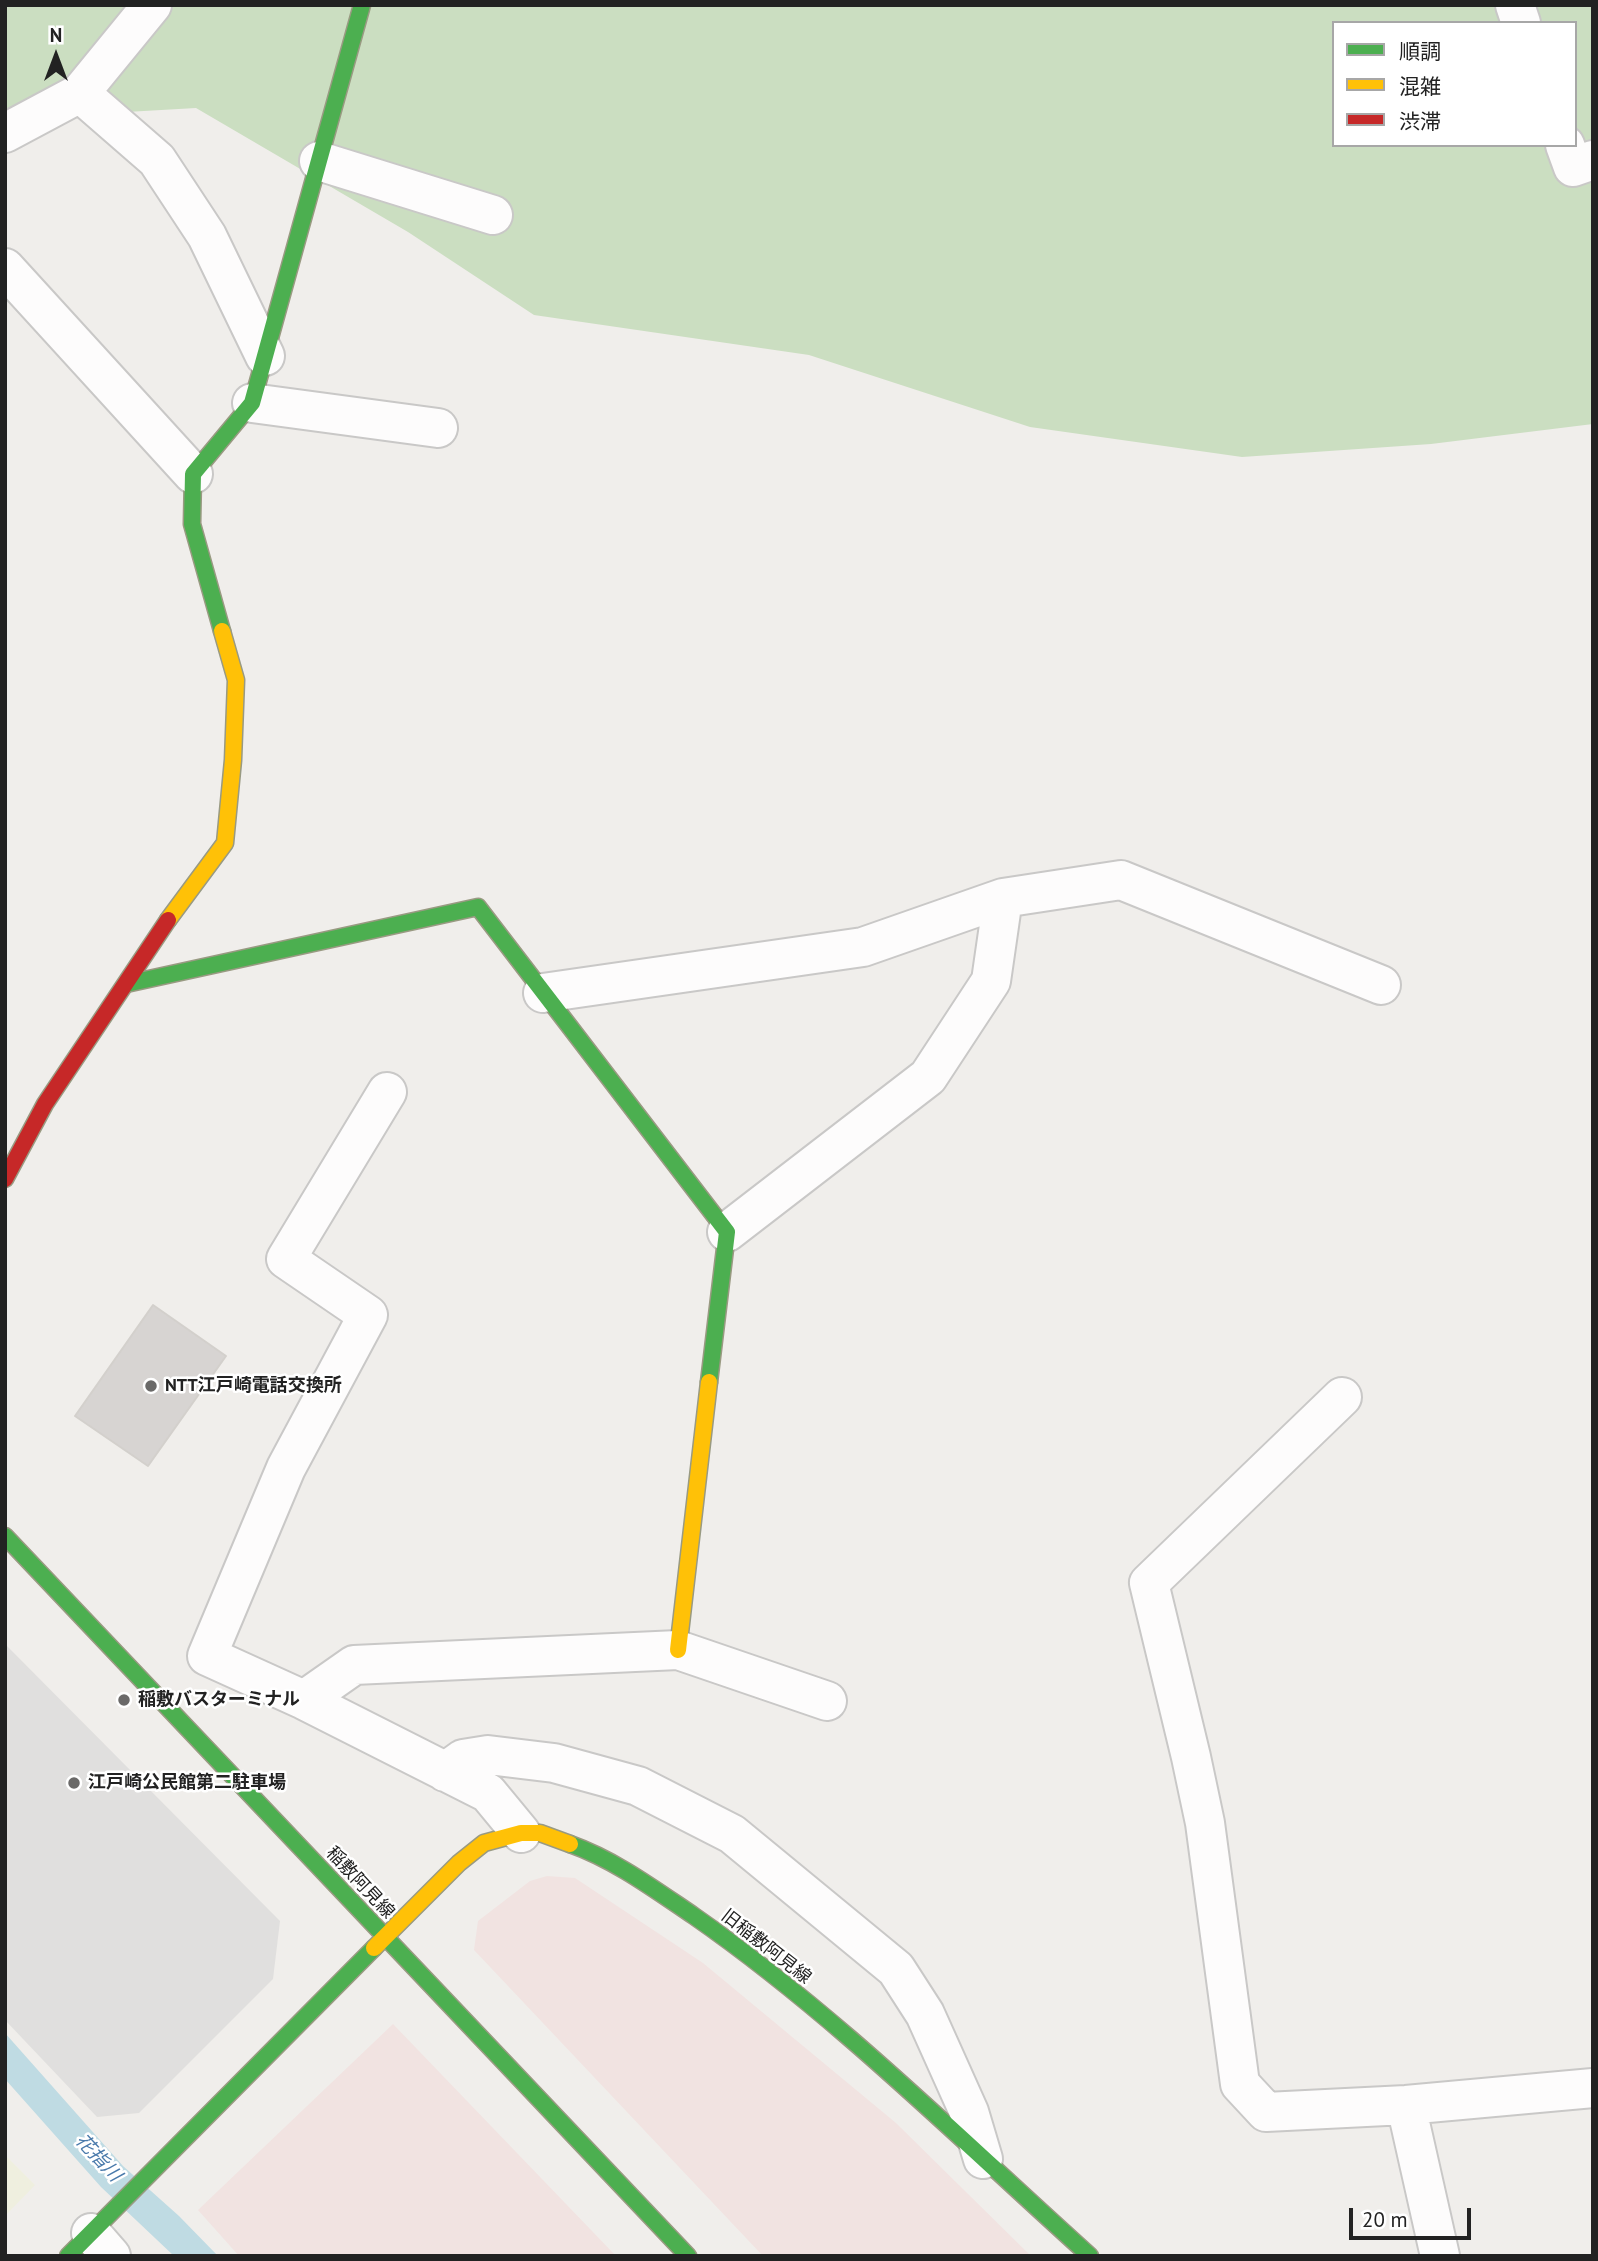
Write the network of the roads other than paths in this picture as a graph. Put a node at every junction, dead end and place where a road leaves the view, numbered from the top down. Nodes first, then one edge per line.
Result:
1 (152, 5) edge
2 (362, 5) edge
3 (80, 93) junction
4 (5, 133) edge
5 (1566, 147) edge
6 (1593, 160) edge
7 (319, 161) junction
8 (493, 215) dead end
9 (5, 268) edge
10 (265, 356) junction
11 (252, 403) junction
12 (438, 428) dead end
13 (193, 474) junction
14 (1003, 898) junction
15 (125, 984) junction
16 (1381, 985) dead end
17 (543, 993) junction
18 (387, 1092) dead end
19 (5, 1179) edge
20 (727, 1232) junction
21 (1342, 1397) dead end
22 (5, 1536) edge
23 (678, 1650) junction
24 (303, 1700) junction
25 (827, 1701) dead end
26 (445, 1772) junction
27 (521, 1833) junction
28 (385, 1937) junction
29 (1593, 2088) edge
30 (1406, 2105) junction
31 (983, 2159) junction
32 (92, 2243) edge
33 (688, 2256) edge
34 (1090, 2256) edge
35 (1440, 2256) edge

1 - 3 street
2 - 7 street
3 - 4 street
3 - 10 street
5 - 6 street
7 - 8 street
7 - 10 street
9 - 13 street
10 - 11 street
11 - 12 street
11 - 13 street
13 - 15 street
14 - 16 street
14 - 17 street
14 - 20 street
15 - 17 street
15 - 19 street
17 - 20 street
18 - 24 street
20 - 23 street
21 - 30 street
22 - 28 street, 稲敷阿見線
23 - 24 street
23 - 25 street
24 - 26 street
26 - 27 street
26 - 31 street
27 - 28 street, 旧稲敷阿見線
27 - 31 street, 旧稲敷阿見線
28 - 32 street, 旧稲敷阿見線
28 - 33 street, 稲敷阿見線
29 - 30 street
30 - 35 street
31 - 34 street, 旧稲敷阿見線

